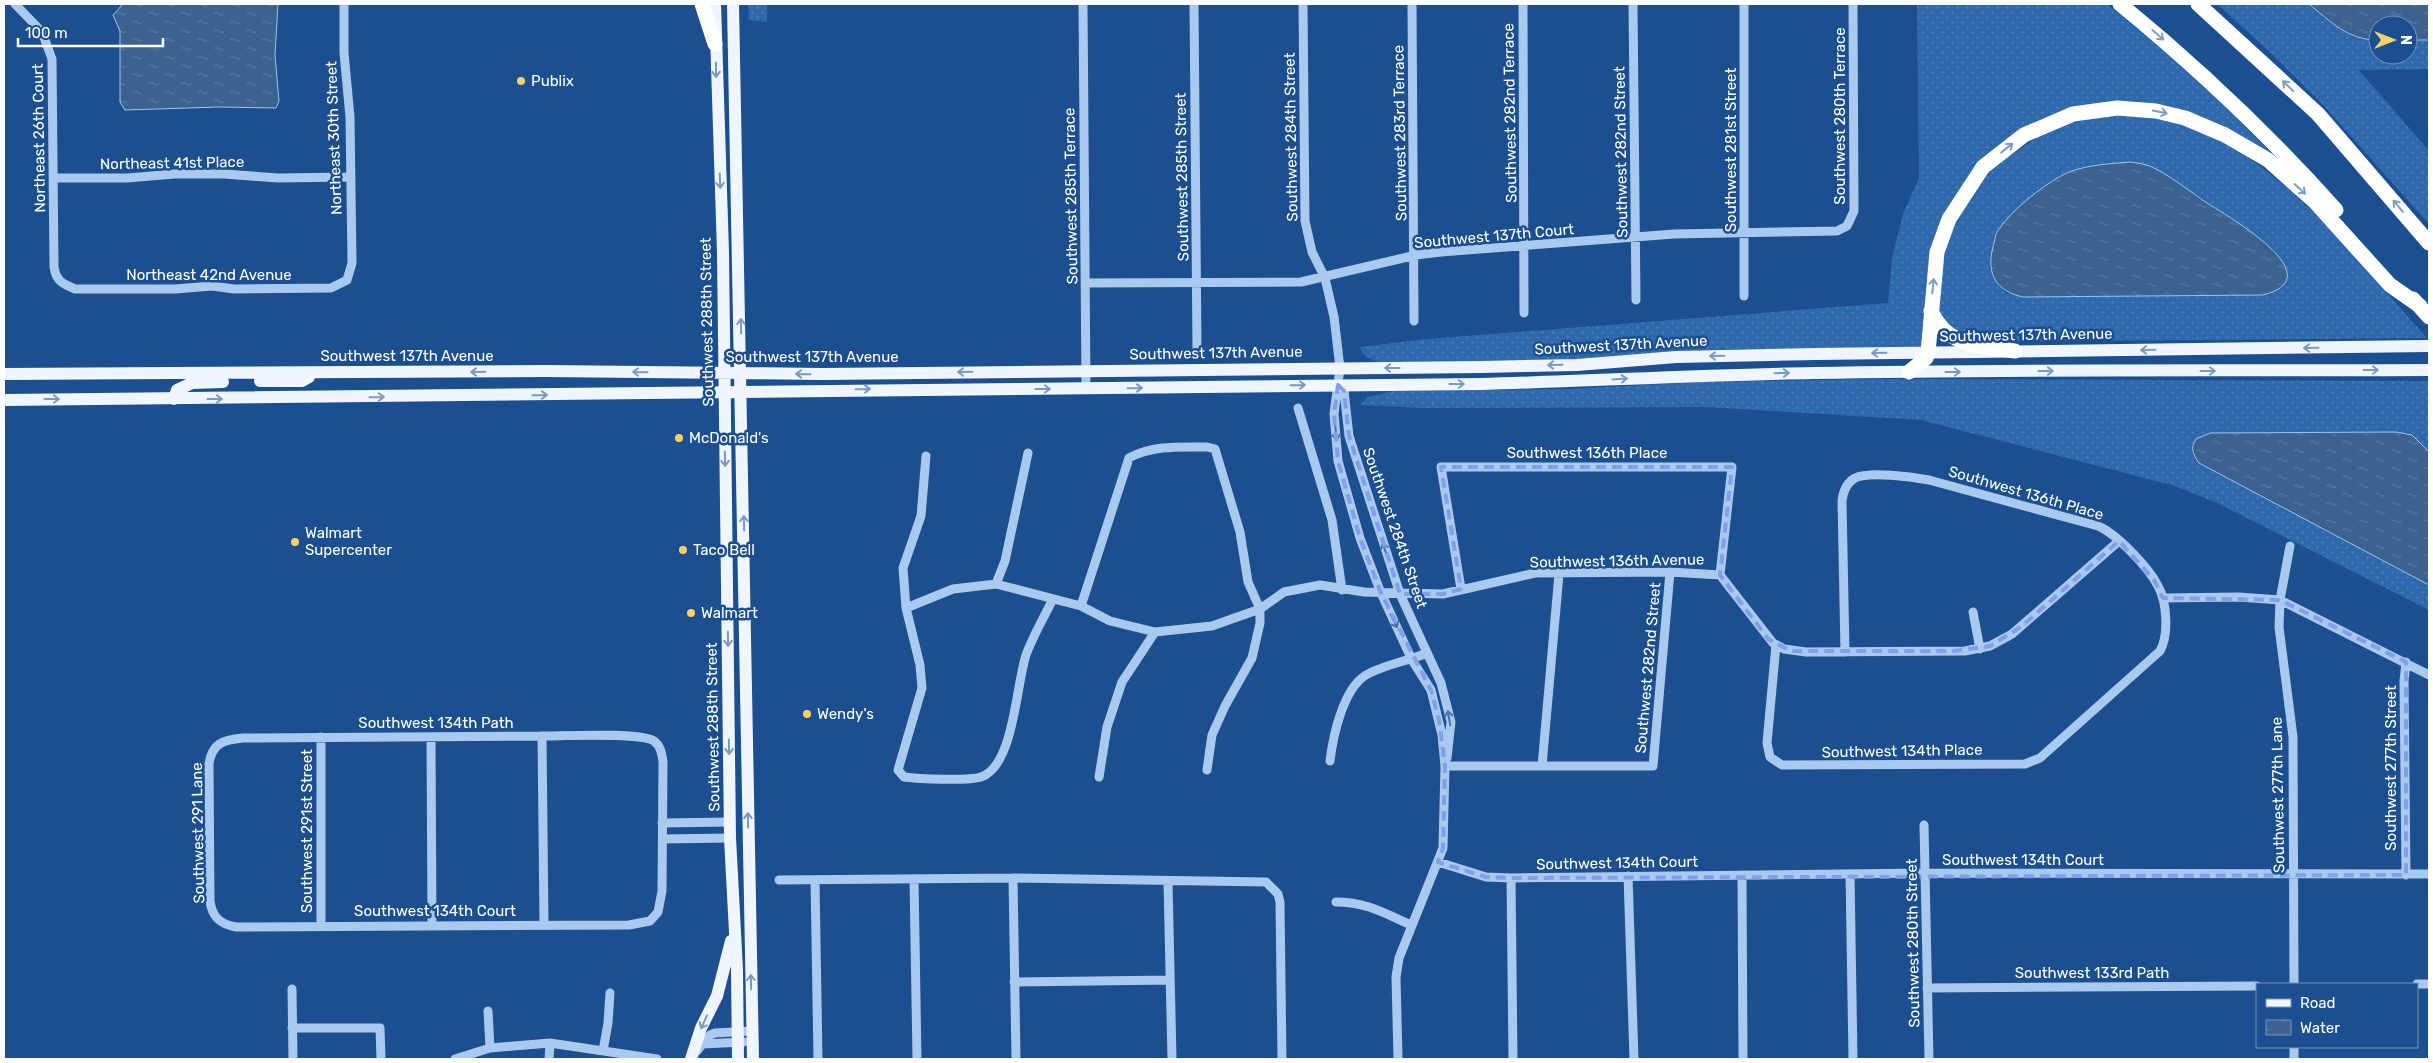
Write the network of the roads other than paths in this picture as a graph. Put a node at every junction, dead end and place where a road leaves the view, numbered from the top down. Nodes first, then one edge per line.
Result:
1 (15, 4) edge
2 (344, 4) edge
3 (702, 4) edge
4 (715, 4) edge
5 (734, 4) edge
6 (1083, 4) edge
7 (1194, 4) edge
8 (1303, 4) edge
9 (1412, 4) edge
10 (1523, 4) edge
11 (1633, 4) edge
12 (1744, 4) edge
13 (1853, 4) edge
14 (2120, 4) edge
15 (2198, 4) edge
16 (716, 44) junction
17 (351, 177) junction
18 (53, 178) junction
19 (1847, 226) joint
20 (1744, 232) junction
21 (1635, 238) junction
22 (2429, 243) edge
23 (1526, 246) junction
24 (1416, 255) junction
25 (350, 272) joint
26 (1325, 278) junction
27 (1196, 281) junction
28 (61, 283) joint
29 (1086, 284) junction
30 (1744, 296) dead end
31 (1636, 300) dead end
32 (1931, 311) junction
33 (1524, 312) dead end
34 (2425, 312) edge
35 (1414, 321) dead end
36 (2429, 346) edge
37 (1197, 349) dead end
38 (1928, 352) junction
39 (2015, 352) junction
40 (1340, 368) junction
41 (2429, 370) edge
42 (1087, 371) junction
43 (318, 372) junction
44 (1909, 372) junction
45 (724, 373) junction
46 (742, 373) junction
47 (896, 373) junction
48 (4, 374) edge
49 (1338, 385) junction
50 (1086, 388) junction
51 (897, 389) junction
52 (724, 392) junction
53 (742, 392) junction
54 (174, 399) junction
55 (4, 400) edge
56 (1298, 408) dead end
57 (1028, 453) dead end
58 (926, 456) dead end
59 (2118, 541) junction
60 (2290, 546) dead end
61 (1670, 572) junction
62 (1559, 574) junction
63 (1720, 575) junction
64 (996, 584) junction
65 (1461, 589) junction
66 (1342, 590) junction
67 (1381, 593) junction
68 (1400, 594) junction
69 (2163, 598) junction
70 (1052, 599) junction
71 (2280, 600) junction
72 (1081, 606) junction
73 (906, 608) junction
74 (1260, 609) junction
75 (1973, 612) dead end
76 (1155, 632) junction
77 (1776, 645) junction
78 (1980, 649) junction
79 (1845, 652) junction
80 (1427, 653) junction
81 (1412, 660) junction
82 (2406, 662) junction
83 (2429, 675) edge
84 (542, 736) junction
85 (321, 737) junction
86 (431, 738) junction
87 (217, 744) joint
88 (1330, 761) dead end
89 (1445, 766) junction
90 (1542, 766) junction
91 (1207, 770) dead end
92 (1099, 777) dead end
93 (730, 822) junction
94 (662, 823) junction
95 (1924, 825) dead end
96 (730, 838) junction
97 (662, 839) junction
98 (1438, 862) junction
99 (1925, 873) junction
100 (1850, 874) junction
101 (2406, 874) junction
102 (2429, 874) edge
103 (1742, 875) junction
104 (2294, 875) junction
105 (1628, 876) junction
106 (1013, 878) junction
107 (1511, 878) junction
108 (914, 879) junction
109 (779, 880) dead end
110 (815, 880) junction
111 (1168, 882) junction
112 (1336, 902) dead end
113 (220, 922) joint
114 (544, 924) junction
115 (432, 925) junction
116 (1411, 925) junction
117 (321, 926) junction
118 (735, 926) junction
119 (1170, 980) junction
120 (1014, 982) junction
121 (2294, 983) edge
122 (2256, 986) edge
123 (1927, 988) junction
124 (292, 989) dead end
125 (610, 993) dead end
126 (488, 1011) dead end
127 (292, 1028) junction
128 (752, 1036) junction
129 (738, 1037) junction
130 (550, 1043) junction
131 (490, 1048) junction
132 (603, 1051) junction
133 (293, 1059) edge
134 (381, 1059) edge
135 (455, 1059) edge
136 (549, 1059) edge
137 (657, 1059) edge
138 (691, 1059) edge
139 (738, 1059) edge
140 (753, 1059) edge
141 (818, 1059) edge
142 (917, 1059) edge
143 (1016, 1059) edge
144 (1172, 1059) edge
145 (1282, 1059) edge
146 (1398, 1059) edge
147 (1513, 1059) edge
148 (1634, 1059) edge
149 (1744, 1059) edge
150 (1853, 1059) edge
151 (1929, 1059) edge

1 - 18 street, Northeast 26th Court
2 - 17 street, Northeast 30th Street
3 - 16 highway
4 - 16 main road, Southwest 288th Street
46 -> 5 main road
6 - 29 street, Southwest 285th Terrace
7 - 27 street, Southwest 285th Street
8 - 26 street, Southwest 284th Street
9 - 24 street, Southwest 283rd Terrace
10 - 23 street, Southwest 282nd Terrace
11 - 21 street, Southwest 282nd Street
12 - 20 street, Southwest 281st Street
13 - 19 street, Southwest 280th Terrace
14 -> 34 highway
22 -> 15 highway
16 -> 45 main road, Southwest 288th Street
17 - 18 street, Northeast 41st Place
17 - 25 street, Northeast 30th Street
18 - 28 street, Northeast 26th Court
19 - 20 street, Southwest 137th Court
20 - 21 street, Southwest 137th Court
20 - 30 street, Southwest 281st Street
21 - 23 street, Southwest 137th Court
21 - 31 street, Southwest 282nd Street
23 - 24 street, Southwest 137th Court
23 - 33 street, Southwest 282nd Terrace
24 - 26 street, Southwest 137th Court
24 - 35 street, Southwest 283rd Terrace
25 - 28 street, Northeast 42nd Avenue
26 - 27 street, Southwest 137th Court
26 - 40 street, Southwest 284th Street
27 - 29 street, Southwest 137th Court
27 - 37 street, Southwest 285th Street
29 - 42 street, Southwest 285th Terrace
32 -> 34 highway
32 - 38 highway
32 - 39 highway
36 -> 39 main road, Southwest 137th Avenue
38 - 39 main road, Southwest 137th Avenue
38 -> 40 main road, Southwest 137th Avenue
38 - 44 highway
40 - 42 main road, Southwest 137th Avenue
40 - 49 street, Southwest 284th Street
44 -> 41 main road
42 -> 47 main road, Southwest 137th Avenue
42 - 50 street, Southwest 285th Terrace
45 -> 43 main road, Southwest 137th Avenue
43 - 48 main road, Southwest 137th Avenue
43 - 54 main road
49 -> 44 main road
45 - 46 main road, Southwest 137th Avenue
45 - 52 main road, Southwest 288th Street
47 -> 46 main road, Southwest 137th Avenue
46 - 53 main road
47 - 51 main road
50 -> 49 main road
49 -> 67 street, Southwest 284th Street
68 -> 49 street, Southwest 284th Street
51 -> 50 main road
53 -> 51 main road
52 - 53 main road
54 -> 52 main road
52 -> 93 main road, Southwest 288th Street
128 -> 53 main road
55 -> 54 main road
56 - 66 street
57 - 64 street
58 - 73 street
59 - 69 street, Southwest 136th Place
59 - 78 street
59 - 79 street, Southwest 136th Place
60 - 71 street, Southwest 277th Lane
61 - 62 street, Southwest 136th Avenue
61 - 63 street, Southwest 136th Avenue
61 - 90 street, Southwest 282nd Street
62 - 65 street, Southwest 136th Avenue
62 - 90 street
63 - 65 street, Southwest 136th Place
63 - 77 street
64 - 70 street, Southwest 136th Avenue
64 - 73 street, Southwest 136th Avenue
65 - 68 street, Southwest 136th Avenue
66 - 67 street, Southwest 136th Avenue
66 - 74 street, Southwest 136th Avenue
67 - 68 street, Southwest 136th Avenue
67 -> 81 street, Southwest 284th Street
68 - 80 street, Southwest 284th Street
69 - 71 street
69 - 77 street, Southwest 134th Place
70 - 72 street, Southwest 136th Avenue
70 - 73 street
71 - 82 street
71 - 104 street, Southwest 277th Lane
72 - 74 street
72 - 76 street, Southwest 136th Avenue
74 - 76 street, Southwest 136th Avenue
74 - 91 street
75 - 78 street
76 - 92 street
77 - 79 street
78 - 79 street
80 - 81 street
89 -> 80 street, Southwest 284th Street
81 - 88 street
81 - 89 street, Southwest 284th Street
82 - 83 street
82 - 101 street, Southwest 277th Street
84 - 86 street, Southwest 134th Path
84 - 94 street, Southwest 134th Path
84 - 114 street
85 - 86 street, Southwest 134th Path
85 - 87 street, Southwest 134th Path
85 - 117 street, Southwest 291st Street
86 - 115 street
87 - 113 street, Southwest 291 Lane
89 - 90 street
89 - 98 street, Southwest 284th Street
93 - 94 street
93 - 96 main road, Southwest 288th Street
94 - 97 street
95 - 99 street, Southwest 280th Street
96 - 97 street
96 - 118 main road, Southwest 288th Street
97 - 114 street, Southwest 134th Court
98 - 107 street, Southwest 134th Court
98 - 116 street, Southwest 284th Street
99 - 100 street, Southwest 134th Court
99 - 104 street, Southwest 134th Court
99 - 123 street, Southwest 280th Street
100 - 103 street, Southwest 134th Court
100 - 150 street
101 - 102 street, Southwest 134th Court
101 - 104 street, Southwest 134th Court
103 - 105 street, Southwest 134th Court
103 - 149 street
104 - 121 street, Southwest 277th Lane
105 - 107 street, Southwest 134th Court
105 - 148 street
106 - 108 street
106 - 111 street
106 - 120 street
107 - 147 street
108 - 110 street
108 - 142 street
109 - 110 street
110 - 141 street
111 - 119 street
111 - 145 street
112 - 116 street
113 - 117 street, Southwest 134th Court
114 - 115 street, Southwest 134th Court
115 - 117 street, Southwest 134th Court
116 - 146 street, Southwest 284th Street
118 - 129 main road, Southwest 288th Street
118 -> 138 main road
119 - 120 street
119 - 144 street
120 - 143 street
122 - 123 street, Southwest 133rd Path
123 - 151 street, Southwest 280th Street
124 - 127 street
125 - 132 street
126 - 131 street
127 - 133 street
127 - 134 street
128 - 129 street
128 - 140 main road
129 - 138 street
129 - 139 main road, Southwest 288th Street
130 - 131 street
130 - 132 street
130 - 136 street
131 - 135 street
132 - 137 street

